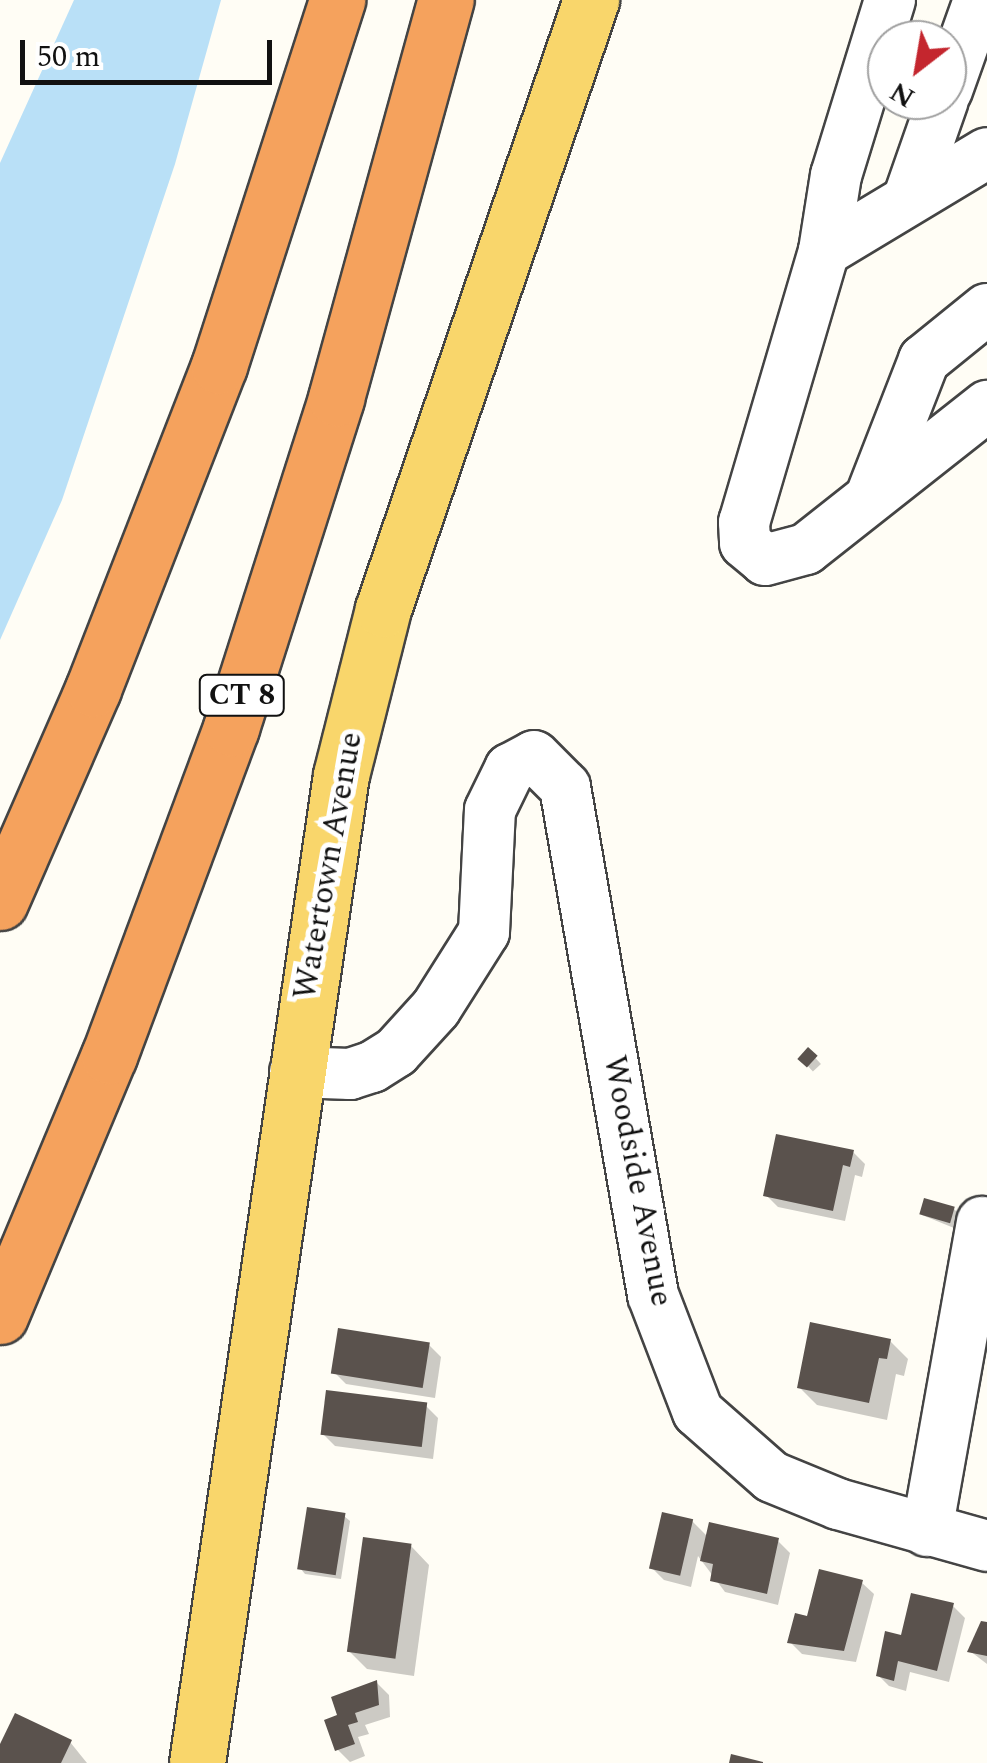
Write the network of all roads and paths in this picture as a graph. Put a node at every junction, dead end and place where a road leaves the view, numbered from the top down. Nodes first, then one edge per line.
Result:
1 (444, 0) edge
2 (591, 0) edge
3 (890, 0) edge
4 (979, 0) edge
5 (332, 13) edge
6 (967, 34) edge
7 (936, 120) edge
8 (987, 153) edge
9 (909, 197) junction
10 (824, 251) junction
11 (987, 309) edge
12 (987, 406) edge
13 (873, 491) junction
14 (0, 902) edge
15 (295, 1072) junction
16 (982, 1222) dead end
17 (0, 1316) edge
18 (928, 1531) junction
19 (987, 1546) edge
20 (197, 1763) edge

1 - 17 highway, CT 8
2 - 15 main road, Watertown Avenue
3 - 10 street
4 - 6 street
5 - 14 highway
7 - 9 street
8 - 9 street
9 - 10 street
10 - 13 street
11 - 13 street
12 - 13 street
15 - 18 street, Woodside Avenue
15 - 20 main road, Watertown Avenue
16 - 18 street
18 - 19 street, Woodside Avenue

